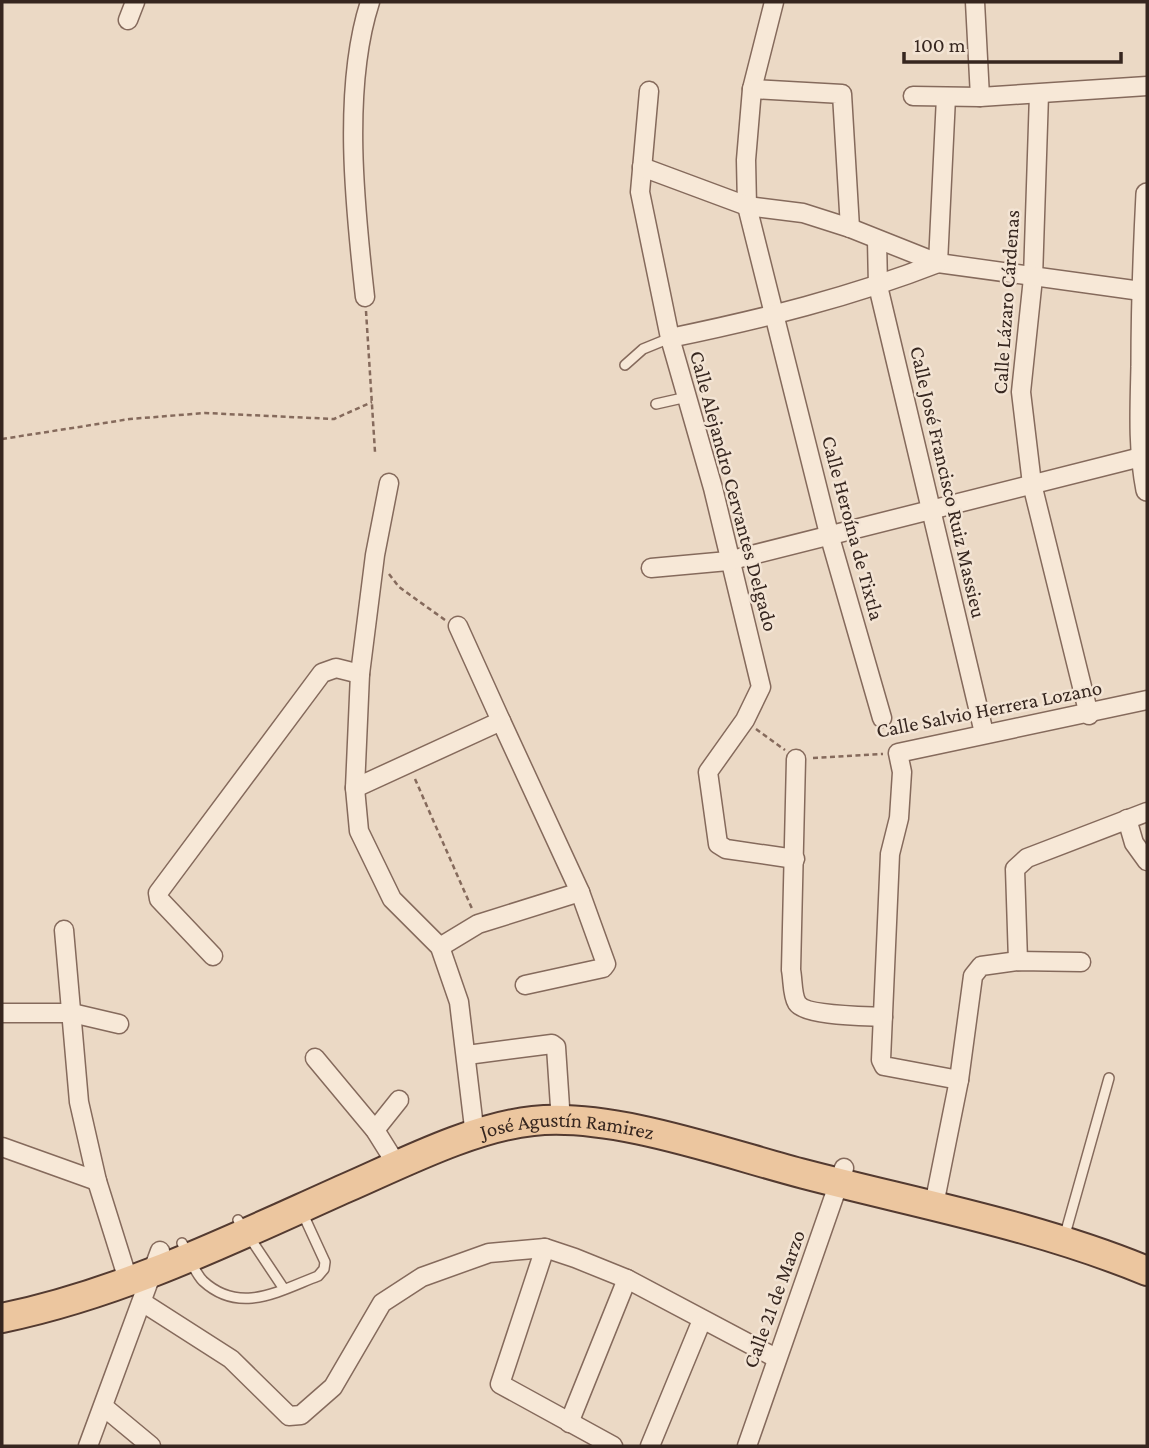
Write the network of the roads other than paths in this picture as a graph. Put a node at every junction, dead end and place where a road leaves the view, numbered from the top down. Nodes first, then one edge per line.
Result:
1 (135, 2) edge
2 (370, 2) edge
3 (774, 2) edge
4 (975, 2) edge
5 (128, 20) dead end
6 (1147, 86) edge
7 (752, 89) junction
8 (649, 91) dead end
9 (1039, 94) junction
10 (913, 96) dead end
11 (946, 97) junction
12 (980, 97) junction
13 (642, 167) junction
14 (1147, 194) edge
15 (747, 206) junction
16 (850, 228) junction
17 (877, 240) junction
18 (939, 263) junction
19 (1033, 278) junction
20 (878, 286) junction
21 (1141, 291) junction
22 (365, 297) road end
23 (774, 316) junction
24 (670, 338) junction
25 (625, 365) dead end
26 (689, 397) junction
27 (656, 404) dead end
28 (1144, 407) edge
29 (1141, 457) junction
30 (389, 484) dead end
31 (1032, 484) junction
32 (1147, 490) edge
33 (931, 509) junction
34 (830, 534) junction
35 (728, 561) junction
36 (651, 568) dead end
37 (458, 626) road end
38 (360, 674) junction
39 (1147, 700) edge
40 (1089, 715) junction
41 (882, 718) dead end
42 (501, 721) junction
43 (984, 733) junction
44 (796, 759) road end
45 (355, 788) junction
46 (1147, 812) edge
47 (1127, 819) junction
48 (795, 859) junction
49 (1147, 861) edge
50 (580, 891) junction
51 (64, 930) dead end
52 (440, 947) junction
53 (213, 956) dead end
54 (1018, 961) junction
55 (1081, 962) dead end
56 (525, 985) dead end
57 (2, 1013) edge
58 (72, 1013) junction
59 (883, 1017) junction
60 (120, 1024) dead end
61 (467, 1055) junction
62 (315, 1058) dead end
63 (1109, 1078) dead end
64 (959, 1080) junction
65 (399, 1100) dead end
66 (560, 1107) junction
67 (375, 1130) junction
68 (474, 1130) junction
69 (2, 1147) edge
70 (390, 1154) junction
71 (842, 1175) junction
72 (97, 1181) junction
73 (936, 1195) junction
74 (297, 1202) junction
75 (243, 1226) junction
76 (1064, 1236) junction
77 (545, 1248) junction
78 (171, 1256) junction
79 (1147, 1258) edge
80 (124, 1267) junction
81 (1147, 1271) edge
82 (627, 1279) junction
83 (284, 1289) junction
84 (142, 1302) junction
85 (2, 1305) edge
86 (2, 1318) edge
87 (702, 1320) junction
88 (776, 1358) junction
89 (104, 1407) junction
90 (569, 1423) junction
91 (88, 1446) edge
92 (151, 1446) edge
93 (613, 1446) edge
94 (650, 1446) edge
95 (747, 1446) edge

1 - 5 street
2 - 22 street
3 - 7 street, Calle Heroína de Tixtla
4 - 12 street
6 - 9 street
7 - 15 street, Calle Heroína de Tixtla
7 - 16 street
8 - 13 street
9 - 12 street
9 - 19 street, Calle Lázaro Cárdenas
10 - 11 street
11 - 12 street
11 - 18 street
13 - 15 street
13 - 24 street
14 - 21 street
15 - 16 street
15 - 23 street, Calle Heroína de Tixtla
16 - 17 street
17 - 18 street
17 - 20 street, Calle José Francisco Ruiz Massieu
18 - 19 street
18 - 20 street, Calle Alejandro Cervantes Delgado
19 - 21 street
19 - 31 street, Calle Lázaro Cárdenas
20 - 23 street, Calle Alejandro Cervantes Delgado
20 - 33 street, Calle José Francisco Ruiz Massieu
21 - 28 street
23 - 24 street, Calle Alejandro Cervantes Delgado
23 - 34 street, Calle Heroína de Tixtla
24 - 25 lane
24 - 26 street, Calle Alejandro Cervantes Delgado
26 - 27 lane
26 - 35 street, Calle Alejandro Cervantes Delgado
28 - 29 street
29 - 31 street
29 - 32 street
30 - 38 street
31 - 33 street
31 - 40 street, Calle Lázaro Cárdenas
33 - 34 street
33 - 43 street, Calle José Francisco Ruiz Massieu
34 - 35 street
34 - 41 street, Calle Heroína de Tixtla
35 - 36 street
35 - 48 street, Calle Alejandro Cervantes Delgado
37 - 42 street
38 - 45 street
38 - 53 street
39 - 40 street, Calle Salvio Herrera Lozano
40 - 43 street, Calle Salvio Herrera Lozano
42 - 45 street
42 - 50 street
43 - 59 street, Calle Salvio Herrera Lozano
44 - 48 street
45 - 52 street
46 - 47 street
47 - 49 street
47 - 54 street
48 - 59 street
50 - 52 street
50 - 56 street
51 - 58 street
52 - 61 street
54 - 55 street
54 - 64 street
57 - 58 street
58 - 60 street
58 - 72 street
59 - 64 street
61 - 66 street
61 - 68 street
62 - 67 street
63 - 76 lane
64 - 73 street
65 - 67 street
66 - 68 main road, José Agustín Ramirez
66 - 71 main road, José Agustín Ramirez
67 - 70 street
68 - 70 main road, José Agustín Ramirez
68 - 71 main road, José Agustín Ramirez
68 - 74 main road, José Agustín Ramirez
69 - 72 street
70 - 74 main road, José Agustín Ramirez
71 - 73 main road, José Agustín Ramirez
71 - 76 main road, José Agustín Ramirez
71 - 88 street, Calle 21 de Marzo
72 - 80 street
73 - 76 main road, José Agustín Ramirez
74 - 75 main road, José Agustín Ramirez
74 - 83 lane
75 - 78 main road, José Agustín Ramirez
75 - 83 lane
76 - 79 main road, José Agustín Ramirez
76 - 81 main road, José Agustín Ramirez
77 - 82 street
77 - 84 street
77 - 90 street
78 - 80 main road, José Agustín Ramirez
78 - 83 lane
78 - 84 street
78 - 86 main road, José Agustín Ramirez
80 - 85 main road, José Agustín Ramirez
82 - 87 street
82 - 90 street
84 - 89 street
87 - 88 street
87 - 94 street
88 - 95 street, Calle 21 de Marzo
89 - 91 street
89 - 92 street
90 - 93 street

